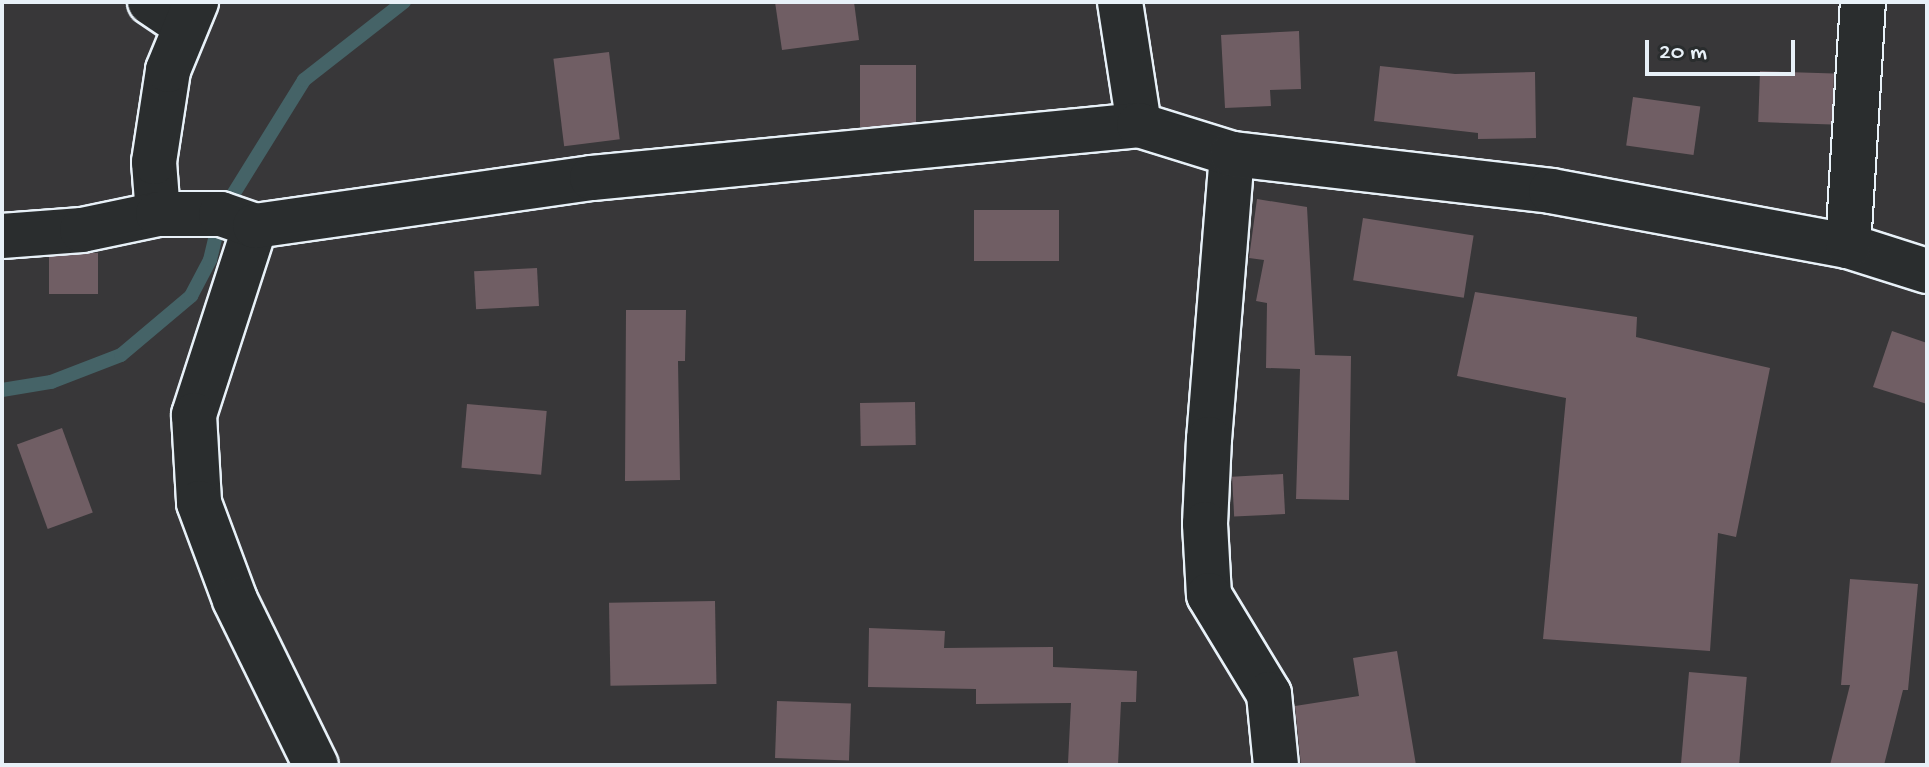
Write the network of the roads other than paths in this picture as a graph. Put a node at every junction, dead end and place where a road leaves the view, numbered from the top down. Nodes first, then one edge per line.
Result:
1 (1120, 2) edge
2 (1863, 2) edge
3 (176, 9) edge
4 (1139, 125) junction
5 (1232, 154) junction
6 (158, 214) junction
7 (255, 226) junction
8 (2, 236) edge
9 (1848, 246) junction
10 (1927, 271) edge
11 (316, 765) edge
12 (1276, 765) edge

1 - 4 street
2 - 9 street
3 - 6 street
4 - 5 street
4 - 7 street
5 - 9 street
5 - 12 street
6 - 7 street
6 - 8 street
7 - 11 street
9 - 10 street

